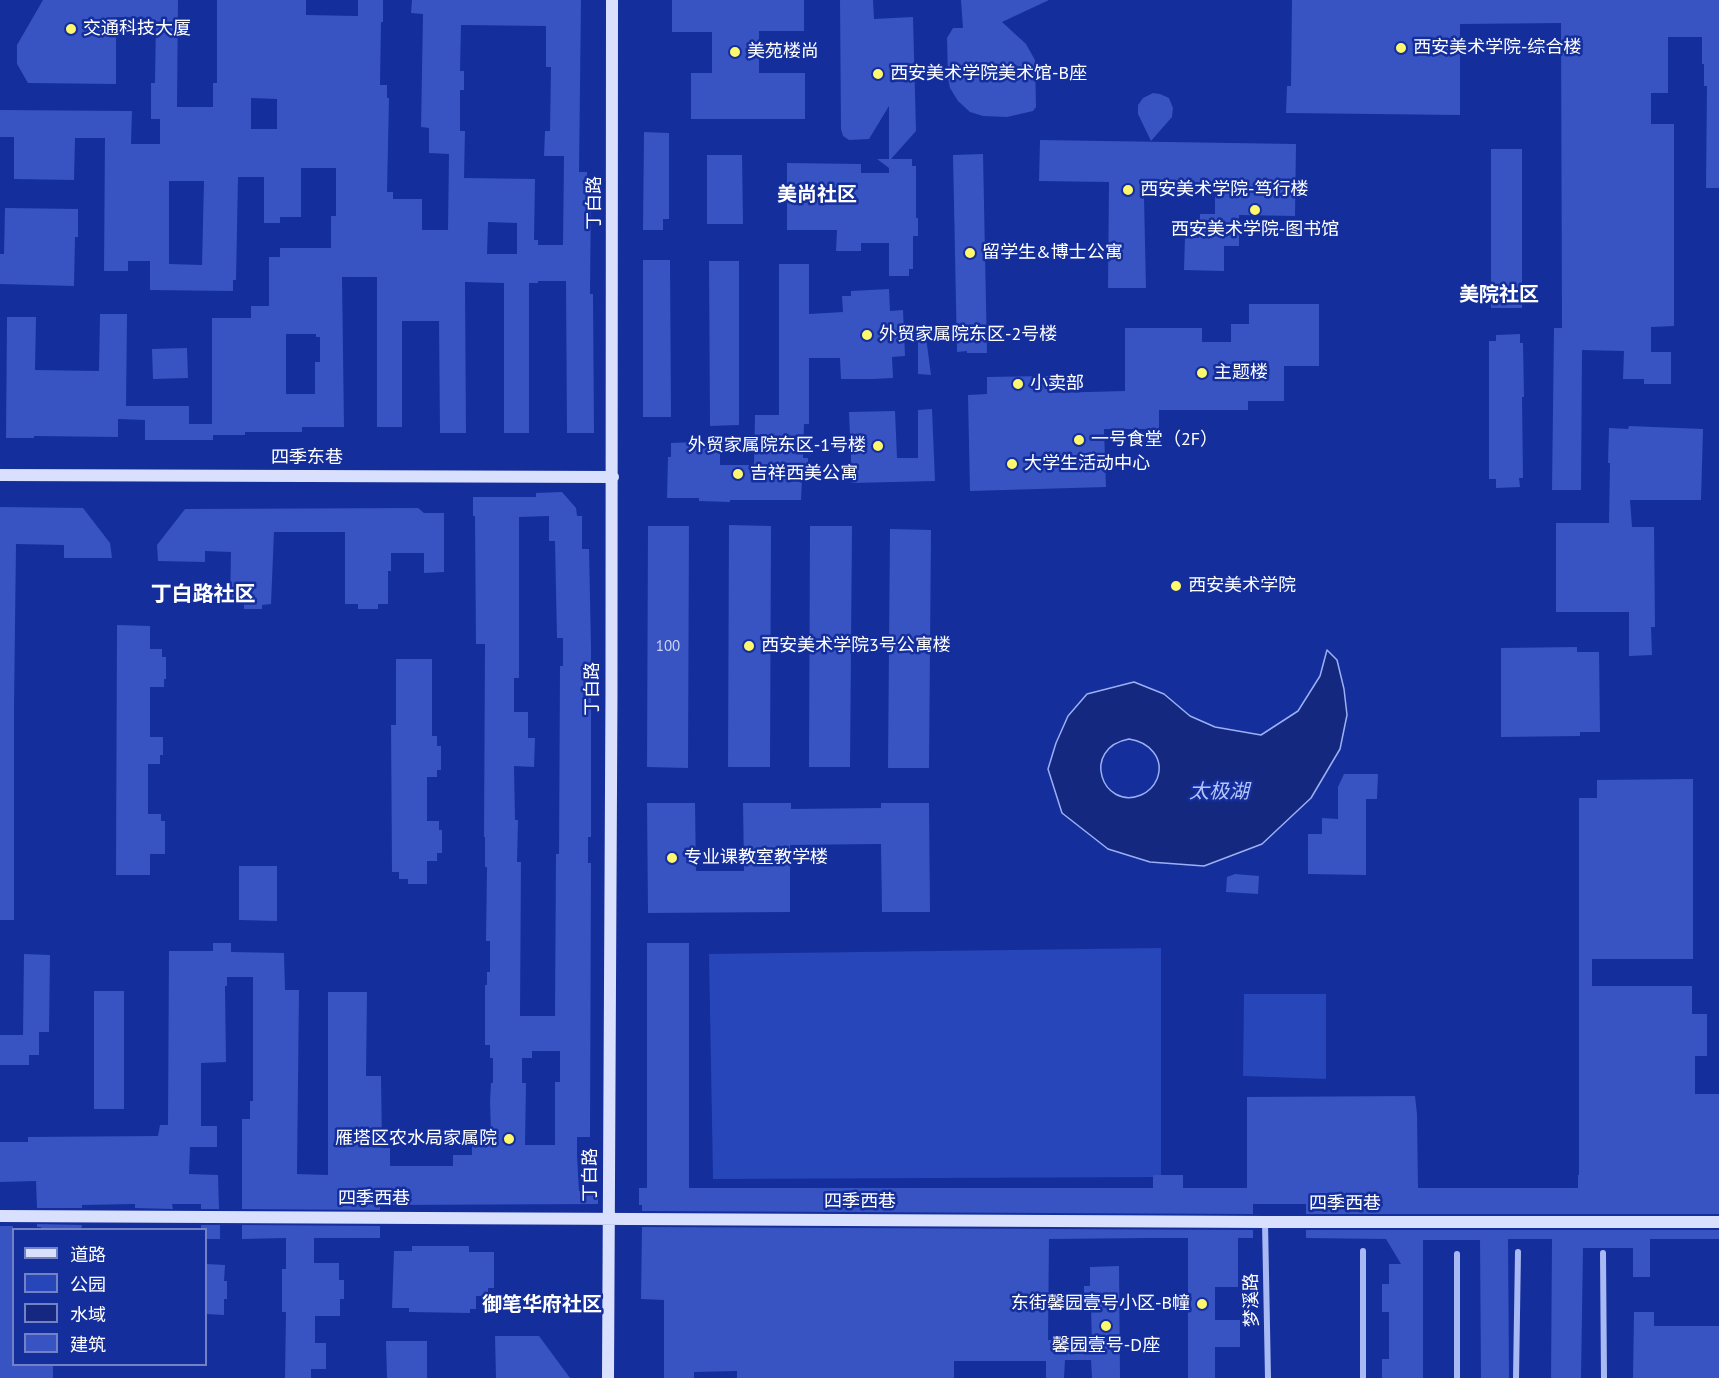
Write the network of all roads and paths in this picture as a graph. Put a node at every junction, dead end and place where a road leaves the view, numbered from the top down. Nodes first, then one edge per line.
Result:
1 (612, 0) edge
2 (0, 476) edge
3 (613, 477) junction
4 (0, 1216) edge
5 (609, 1219) junction
6 (1265, 1221) junction
7 (1719, 1221) edge
8 (1364, 1251) dead end
9 (1518, 1252) dead end
10 (1603, 1253) dead end
11 (1457, 1254) dead end
12 (608, 1378) edge
13 (1268, 1378) edge
14 (1363, 1378) edge
15 (1457, 1378) edge
16 (1516, 1378) edge
17 (1604, 1378) edge

1 - 3 street, 丁白路
2 - 3 street, 四季东巷
3 - 5 street, 丁白路
4 - 5 street, 四季西巷
5 - 6 street, 四季西巷
5 - 12 street, 丁白路
6 - 7 street, 四季西巷
6 - 13 street, 梦溪路
8 - 14 street
9 - 16 street
10 - 17 street
11 - 15 street

